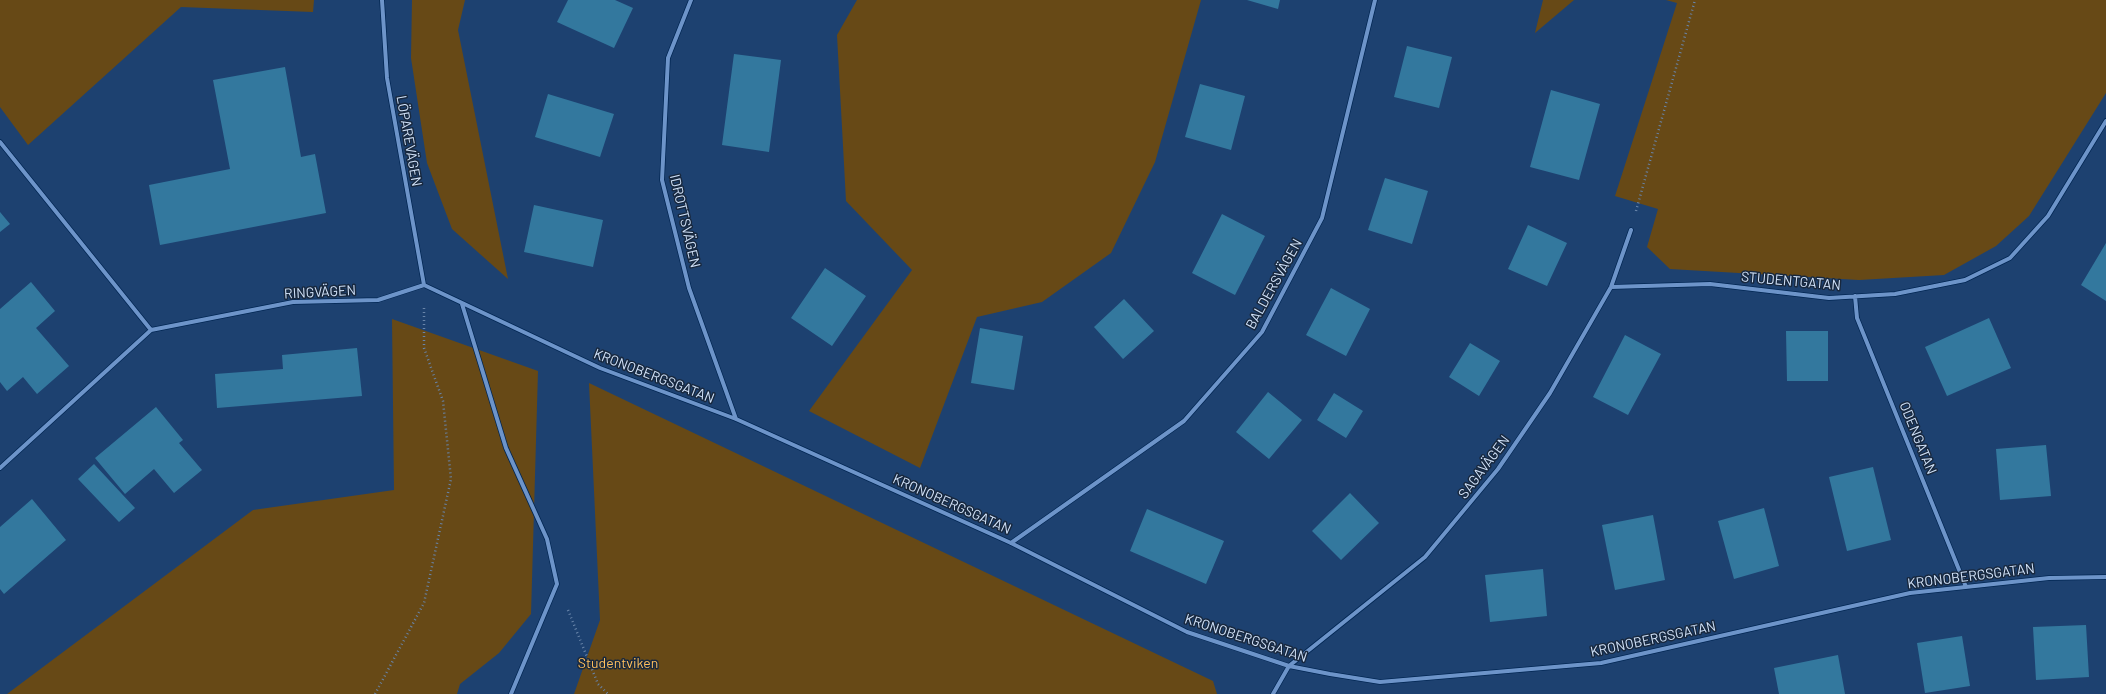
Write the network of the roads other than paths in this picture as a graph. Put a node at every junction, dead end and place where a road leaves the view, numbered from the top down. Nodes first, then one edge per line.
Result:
1 (382, 0) edge
2 (691, 0) edge
3 (1375, 0) edge
4 (2106, 120) edge
5 (0, 142) edge
6 (1631, 230) road end
7 (424, 286) junction
8 (1612, 287) junction
9 (1855, 296) junction
10 (462, 304) junction
11 (151, 330) junction
12 (736, 419) junction
13 (0, 468) edge
14 (1011, 543) junction
15 (2106, 577) edge
16 (1966, 587) junction
17 (1289, 666) junction
18 (511, 694) edge
19 (1273, 694) edge

1 - 7 street, LÖPAREVÄGEN
2 - 12 street, IDROTTSVÄGEN
3 - 14 street, BALDERSVÄGEN
4 - 9 street, STUDENTGATAN
5 - 11 street
6 - 8 street, SAGAVÄGEN
7 - 10 street
7 - 11 street, RINGVÄGEN
8 - 9 street, STUDENTGATAN
8 - 17 street, SAGAVÄGEN
9 - 16 street, ODENGATAN
10 - 12 street, KRONOBERGSGATAN
10 - 18 street
11 - 13 street
12 - 14 street, KRONOBERGSGATAN
14 - 17 street, KRONOBERGSGATAN
15 - 16 street, KRONOBERGSGATAN
16 - 17 street, KRONOBERGSGATAN
17 - 19 street

